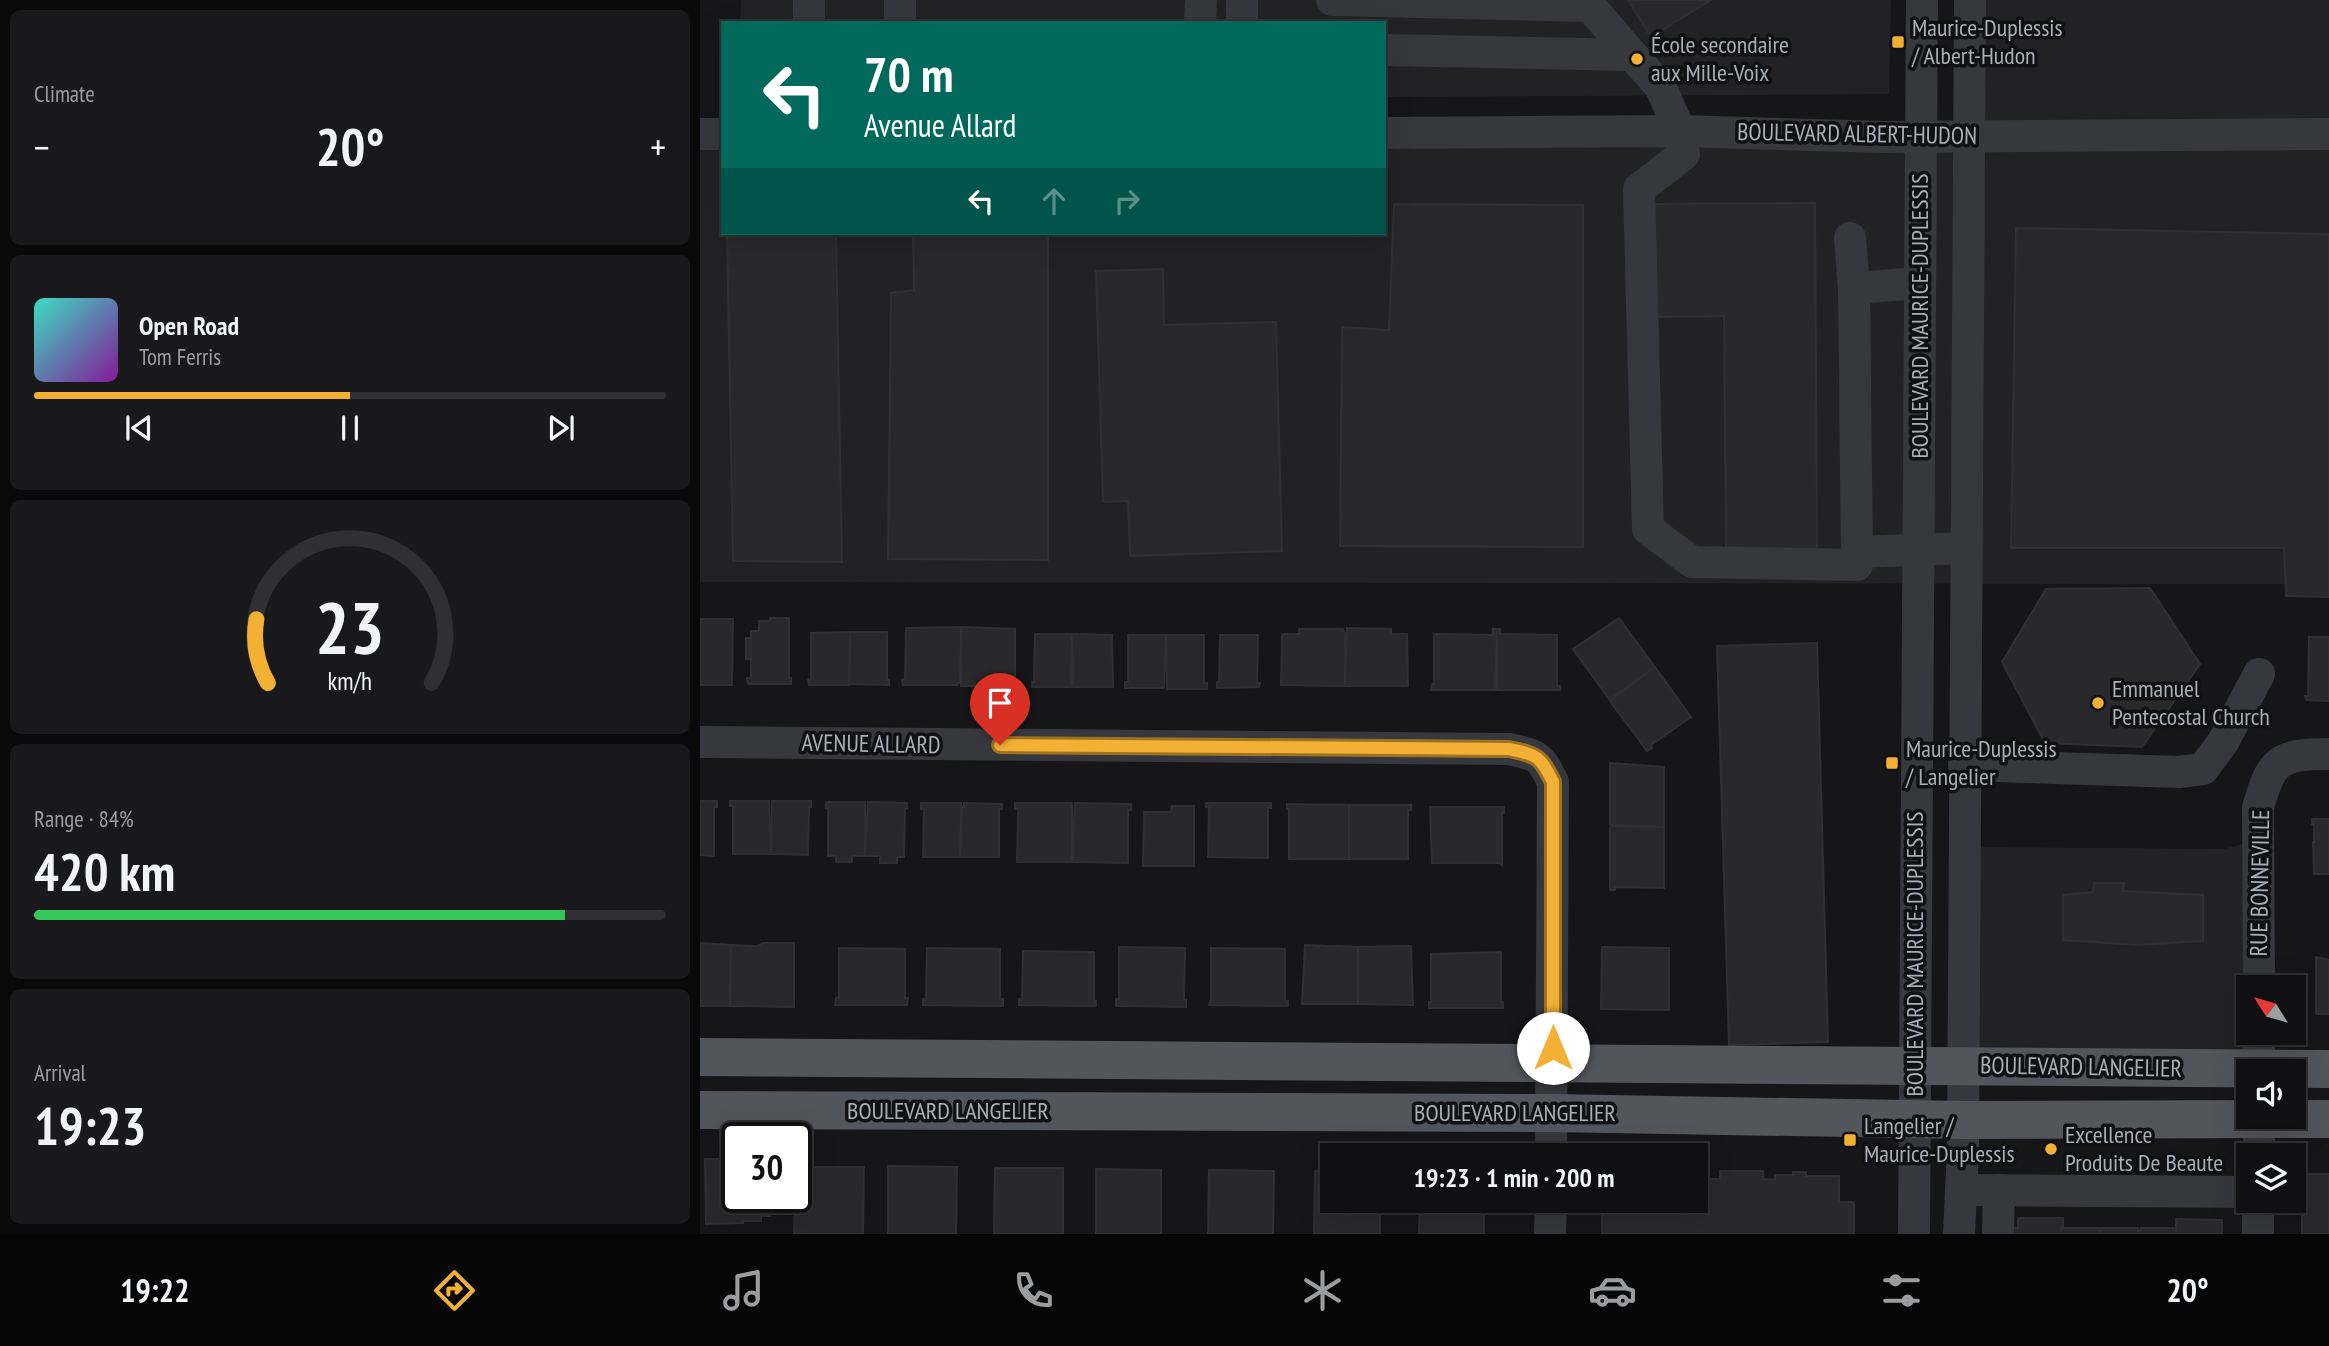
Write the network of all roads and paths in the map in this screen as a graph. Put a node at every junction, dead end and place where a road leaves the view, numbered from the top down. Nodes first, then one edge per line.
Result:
1 (809, 0) edge
2 (900, 0) edge
3 (1200, 0) edge
4 (1242, 0) edge
5 (1332, 0) edge
6 (1922, 0) edge
7 (1970, 0) edge
8 (809, 21) edge
9 (900, 21) edge
10 (1200, 21) edge
11 (1242, 21) edge
12 (1386, 50) edge
13 (1632, 55) junction
14 (1680, 131) junction
15 (1386, 133) edge
16 (700, 134) edge
17 (721, 134) edge
18 (2329, 134) edge
19 (1922, 135) junction
20 (1968, 136) junction
21 (1850, 238) dead end
22 (1920, 283) junction
23 (1854, 288) junction
24 (1918, 548) junction
25 (1965, 548) junction
26 (1858, 552) junction
27 (2259, 674) dead end
28 (700, 742) edge
29 (2329, 754) edge
30 (1964, 765) junction
31 (2259, 975) edge
32 (700, 1057) edge
33 (2259, 1057) edge
34 (1553, 1063) junction
35 (1914, 1065) junction
36 (1962, 1066) junction
37 (2329, 1069) edge
38 (700, 1110) edge
39 (1552, 1113) junction
40 (1913, 1119) junction
41 (2329, 1119) edge
42 (1963, 1121) junction
43 (2259, 1130) edge
44 (1551, 1143) edge
45 (1961, 1190) junction
46 (1999, 1190) junction
47 (2236, 1192) edge
48 (1551, 1213) edge
49 (2258, 1213) edge
50 (1550, 1234) edge
51 (1914, 1234) edge
52 (1959, 1234) edge
53 (1998, 1234) edge
54 (2258, 1234) edge

1 - 8 street
2 - 9 street
3 - 10 street
4 - 11 street
5 - 13 street
6 - 19 street, BOULEVARD MAURICE-DUPLESSIS
7 - 20 street, BOULEVARD MAURICE-DUPLESSIS
12 - 13 street
13 - 14 street
14 - 15 street, BOULEVARD ALBERT-HUDON
14 - 19 street, BOULEVARD ALBERT-HUDON
14 - 26 street
16 - 17 street
18 - 20 street, BOULEVARD ALBERT-HUDON
19 - 20 street, BOULEVARD ALBERT-HUDON
19 - 22 street, BOULEVARD MAURICE-DUPLESSIS
20 - 25 street, BOULEVARD MAURICE-DUPLESSIS
21 - 23 street
22 - 23 street
22 - 24 street, BOULEVARD MAURICE-DUPLESSIS
23 - 26 street
24 - 25 street
24 - 26 street
24 - 35 street, BOULEVARD MAURICE-DUPLESSIS
25 - 30 street, BOULEVARD MAURICE-DUPLESSIS
27 - 30 street
28 - 34 street, AVENUE ALLARD
29 - 31 street, RUE BONNEVILLE
30 - 36 street, BOULEVARD MAURICE-DUPLESSIS
32 - 34 main road, BOULEVARD LANGELIER
33 - 36 main road, BOULEVARD LANGELIER
33 - 37 main road, BOULEVARD LANGELIER
34 - 35 main road, BOULEVARD LANGELIER
34 - 39 street
35 - 36 main road, BOULEVARD LANGELIER
35 - 40 street, BOULEVARD MAURICE-DUPLESSIS
36 - 42 street, BOULEVARD MAURICE-DUPLESSIS
38 - 39 main road, BOULEVARD LANGELIER
39 - 40 main road, BOULEVARD LANGELIER
39 - 44 street
40 - 42 main road, BOULEVARD LANGELIER
40 - 51 street, BOULEVARD MAURICE-DUPLESSIS
41 - 43 main road, BOULEVARD LANGELIER
42 - 43 main road, BOULEVARD LANGELIER
42 - 45 street, BOULEVARD MAURICE-DUPLESSIS
45 - 46 street
45 - 52 street, BOULEVARD MAURICE-DUPLESSIS
46 - 47 street
46 - 53 street
48 - 50 street
49 - 54 street

